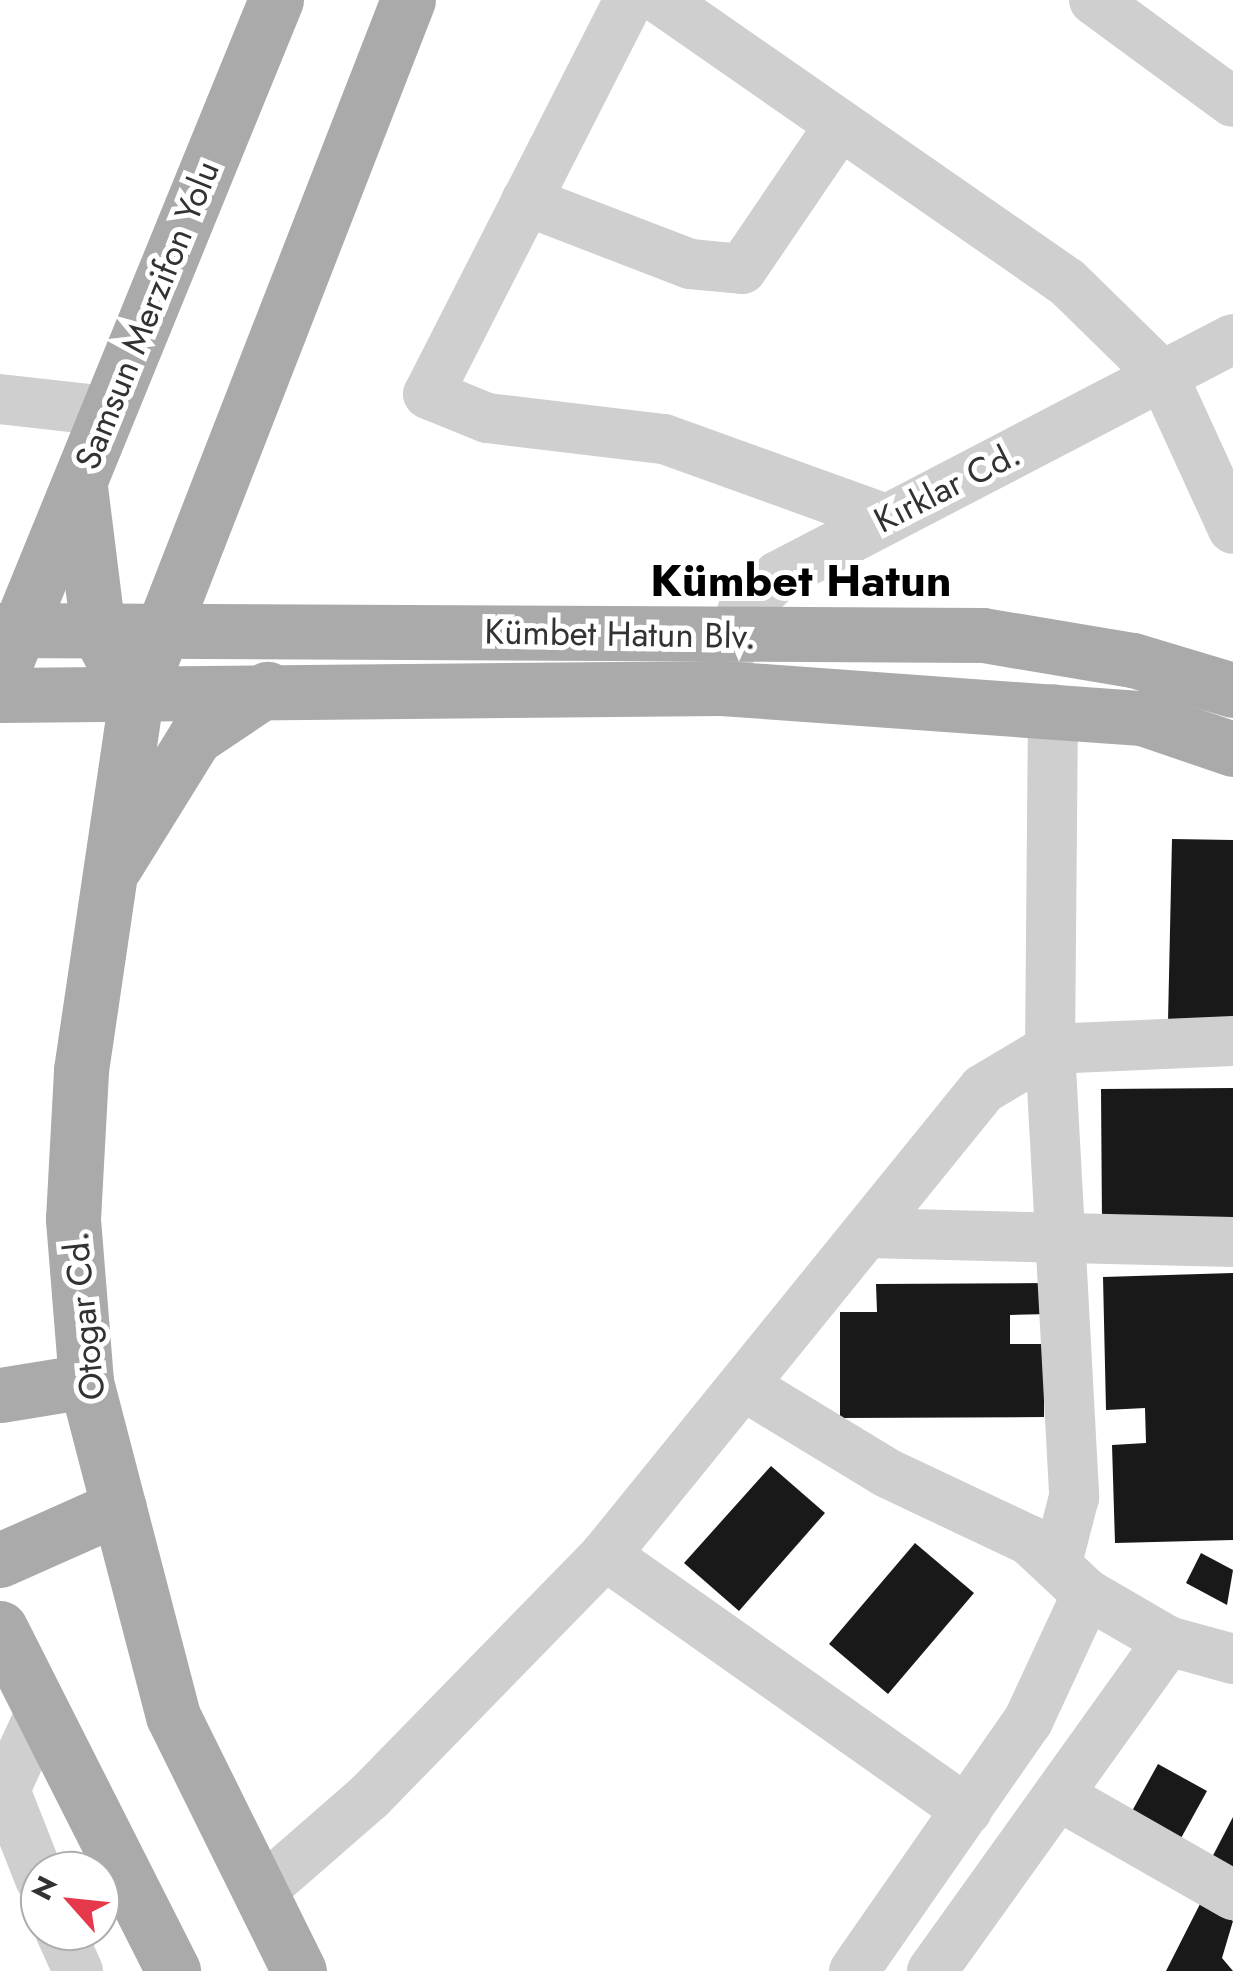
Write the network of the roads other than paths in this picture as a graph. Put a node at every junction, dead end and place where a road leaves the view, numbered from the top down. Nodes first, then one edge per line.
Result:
1 (276, 0) edge
2 (408, 0) edge
3 (628, 0) edge
4 (661, 0) edge
5 (1094, 0) edge
6 (1233, 102) edge
7 (840, 125) junction
8 (526, 201) junction
9 (1233, 339) edge
10 (1164, 376) junction
11 (0, 399) edge
12 (107, 411) junction
13 (79, 481) junction
14 (886, 518) junction
15 (1233, 529) edge
16 (98, 631) junction
17 (164, 632) junction
18 (6, 646) edge
19 (726, 663) junction
20 (270, 686) junction
21 (1233, 690) edge
22 (0, 695) edge
23 (136, 698) junction
24 (1053, 710) junction
25 (1233, 748) edge
26 (110, 872) junction
27 (1233, 1041) edge
28 (1050, 1049) junction
29 (867, 1233) junction
30 (1233, 1242) edge
31 (1064, 1244) junction
32 (86, 1381) junction
33 (744, 1386) junction
34 (0, 1395) edge
35 (119, 1506) junction
36 (605, 1555) junction
37 (0, 1560) edge
38 (1072, 1576) junction
39 (0, 1628) edge
40 (1168, 1641) junction
41 (1233, 1659) edge
42 (19, 1710) edge
43 (1061, 1796) junction
44 (968, 1810) junction
45 (29, 1851) edge
46 (260, 1892) junction
47 (1233, 1895) edge
48 (173, 1971) edge
49 (298, 1971) edge
50 (854, 1971) edge
51 (932, 1971) edge

1 - 12 main road, Samsun Merzifon Yolu
2 - 17 main road
3 - 8 street
4 - 7 street
5 - 6 street
7 - 8 street
7 - 10 street
8 - 14 street
9 - 10 street, Kırklar Cd.
10 - 14 street, Kırklar Cd.
10 - 15 street
11 - 12 street
12 - 13 main road, Samsun Merzifon Yolu
13 - 16 main road
13 - 18 main road, Samsun Merzifon Yolu
14 - 19 street, Kırklar Cd.
16 - 17 main road, Kümbet Hatun Blv.
16 - 18 main road, Kümbet Hatun Blv.
16 - 23 main road
17 - 19 main road, Kümbet Hatun Blv.
17 - 23 main road, Otogar Cd.
19 - 20 main road, Kümbet Hatun Blv.
19 - 21 main road, Kümbet Hatun Blv.
19 - 24 main road, Kümbet Hatun Blv.
20 - 23 main road, Kümbet Hatun Blv.
20 - 26 main road
22 - 23 main road, Kümbet Hatun Blv.
23 - 26 main road, Otogar Cd.
24 - 25 main road, Kümbet Hatun Blv.
24 - 28 street
26 - 32 main road, Otogar Cd.
27 - 28 street
28 - 29 street
28 - 31 street
29 - 31 street
29 - 33 street
30 - 31 street
31 - 38 street
32 - 34 main road
32 - 35 main road, Otogar Cd.
33 - 36 street
33 - 38 street
35 - 37 main road
35 - 46 main road, Otogar Cd.
36 - 44 street
36 - 46 street
38 - 40 street
38 - 44 street
39 - 42 main road
40 - 41 street
40 - 43 street
42 - 45 street
42 - 48 main road
43 - 47 street
43 - 51 street
44 - 50 street
46 - 49 main road, Otogar Cd.

